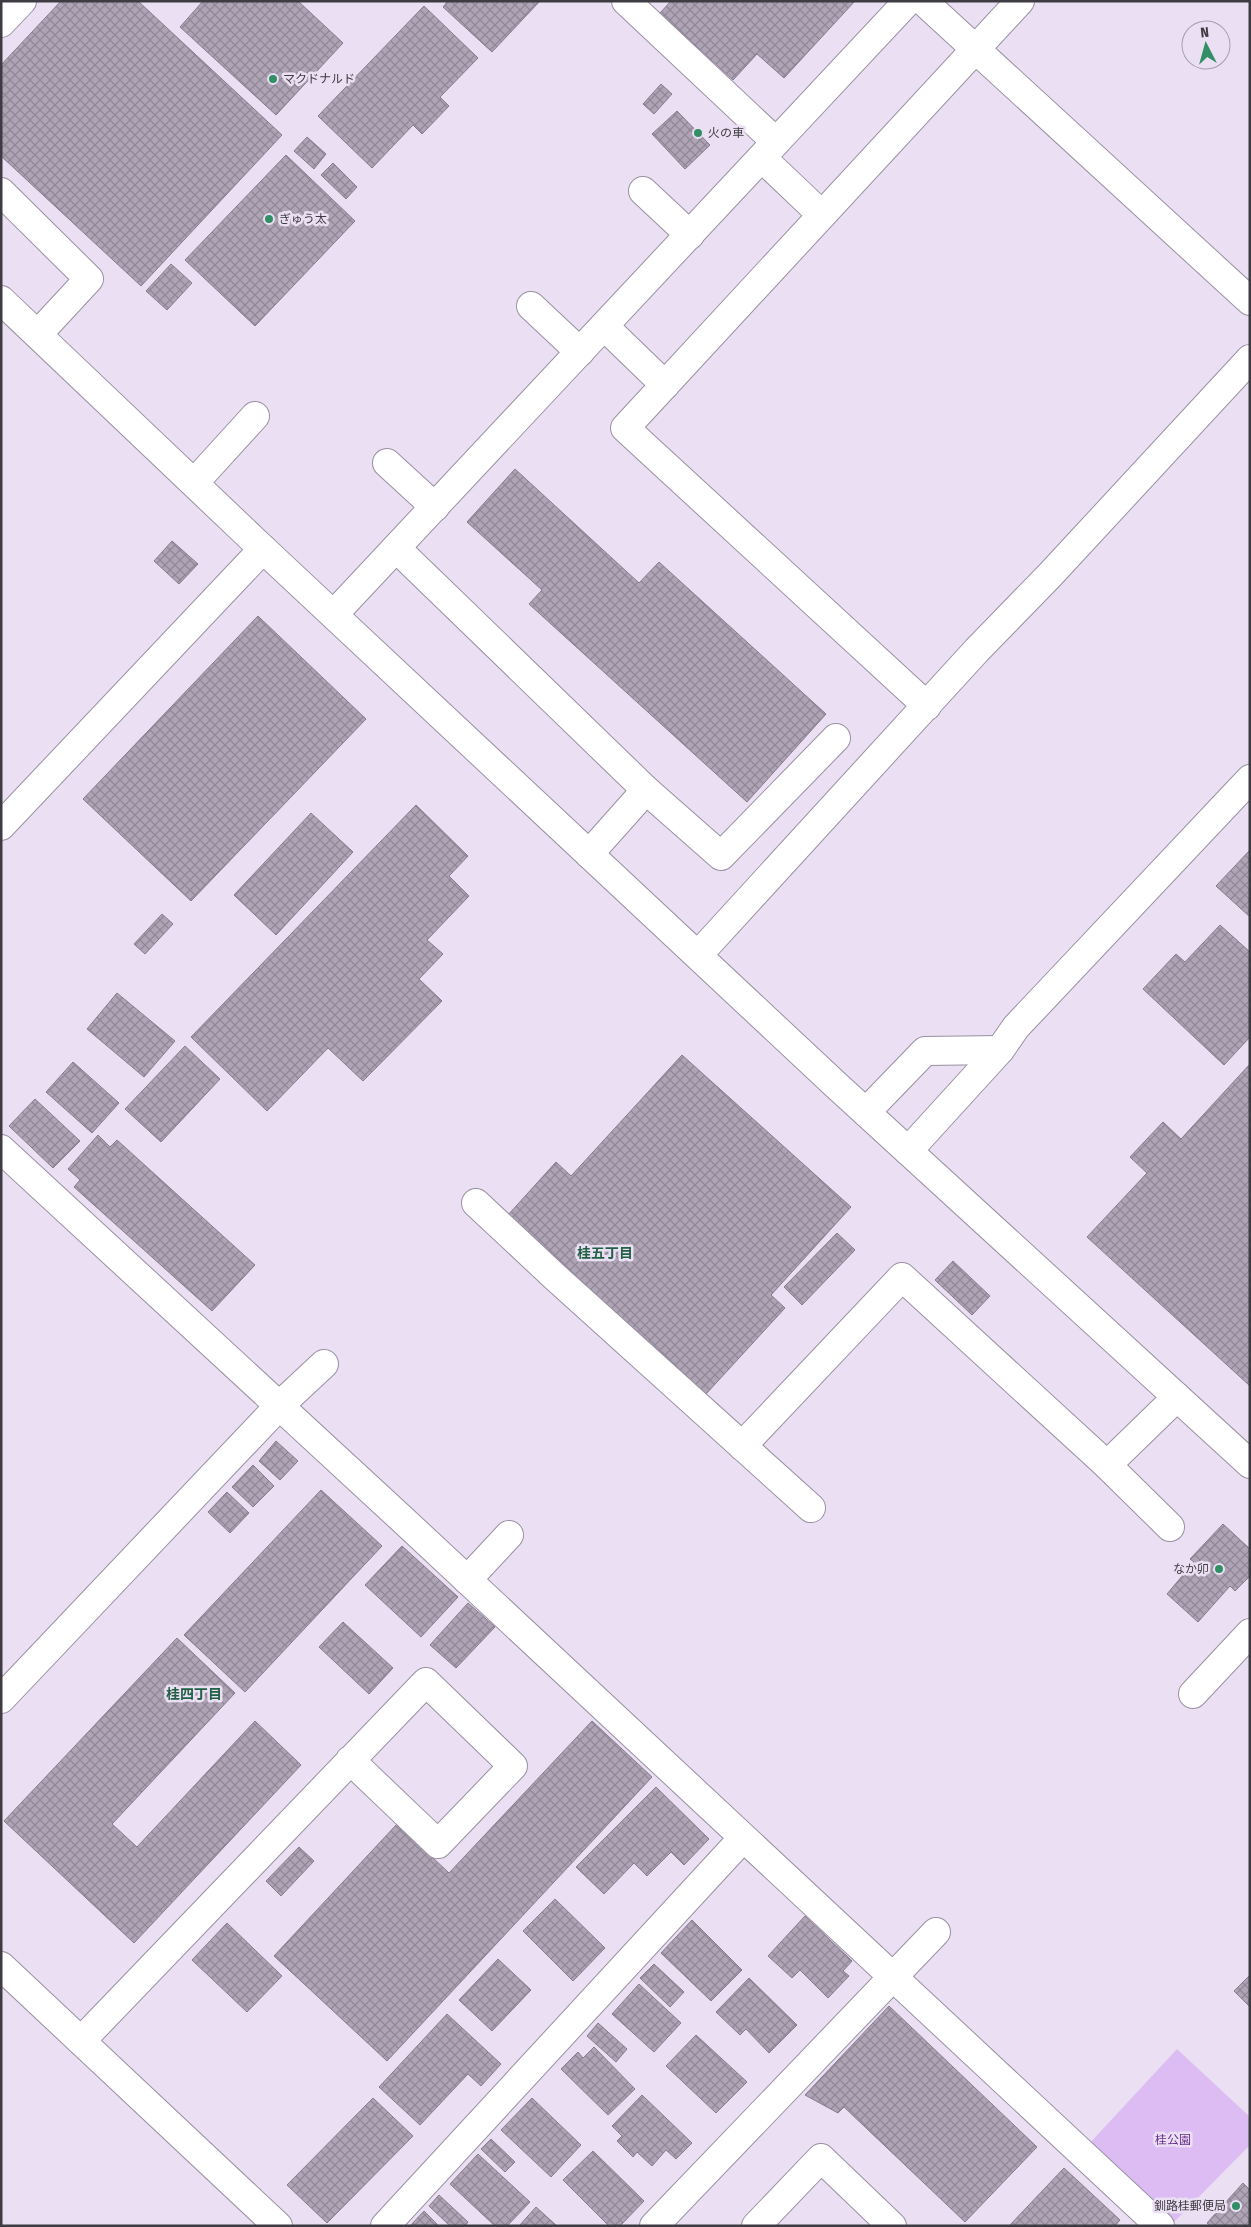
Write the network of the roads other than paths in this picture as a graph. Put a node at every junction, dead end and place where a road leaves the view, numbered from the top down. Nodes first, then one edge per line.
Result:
1 (22, 1) edge
2 (626, 1) edge
3 (908, 1) edge
4 (923, 1) edge
5 (1020, 1) edge
6 (1, 23) edge
7 (976, 49) junction
8 (769, 150) junction
9 (643, 190) dead end
10 (1, 192) edge
11 (822, 215) junction
12 (690, 235) junction
13 (1, 300) edge
14 (1250, 302) edge
15 (531, 306) dead end
16 (604, 326) junction
17 (38, 334) junction
18 (580, 352) junction
19 (1250, 360) edge
20 (664, 385) junction
21 (255, 416) dead end
22 (387, 463) dead end
23 (194, 483) junction
24 (435, 507) junction
25 (396, 548) junction
26 (263, 549) junction
27 (334, 614) junction
28 (927, 706) junction
29 (836, 738) dead end
30 (1250, 779) edge
31 (646, 790) junction
32 (1, 826) edge
33 (589, 854) junction
34 (698, 955) junction
35 (1000, 1050) junction
36 (866, 1112) junction
37 (1, 1149) edge
38 (908, 1151) junction
39 (476, 1203) dead end
40 (324, 1364) dead end
41 (1177, 1397) junction
42 (279, 1406) junction
43 (742, 1446) junction
44 (1250, 1464) edge
45 (1107, 1465) junction
46 (811, 1508) dead end
47 (1170, 1527) dead end
48 (509, 1535) dead end
49 (467, 1580) junction
50 (1250, 1633) edge
51 (1193, 1694) dead end
52 (1, 1699) edge
53 (350, 1760) junction
54 (743, 1838) junction
55 (936, 1932) dead end
56 (1, 1966) edge
57 (892, 1976) junction
58 (81, 2041) junction
59 (278, 2226) edge
60 (385, 2226) edge
61 (654, 2226) edge
62 (756, 2226) edge
63 (892, 2226) edge
64 (1160, 2226) edge

1 - 6 street
2 - 8 street
3 - 8 street
4 - 7 street
5 - 7 street
7 - 11 street
7 - 14 street
8 - 11 street
8 - 12 street
9 - 12 street
10 - 17 street
11 - 20 street
12 - 16 street
13 - 17 street
15 - 18 street
16 - 18 street
16 - 20 street
17 - 23 street
18 - 24 street
19 - 28 street
20 - 28 street
21 - 23 street
22 - 24 street
23 - 26 street
24 - 25 street
25 - 27 street
25 - 31 street
26 - 27 street
26 - 32 street
27 - 33 street
28 - 34 street
29 - 31 street
30 - 35 street
31 - 33 street
33 - 34 street
34 - 36 street
35 - 36 street
35 - 38 street
36 - 38 street
37 - 42 street
38 - 41 street
39 - 43 street
40 - 42 street
41 - 44 street
41 - 45 street
42 - 49 street
42 - 52 street
43 - 45 street
43 - 46 street
45 - 47 street
48 - 49 street
49 - 54 street
50 - 51 street
53 - 53 street
53 - 58 street
54 - 57 street
54 - 60 street
55 - 57 street
56 - 58 street
57 - 61 street
57 - 64 street
58 - 59 street
62 - 63 street

